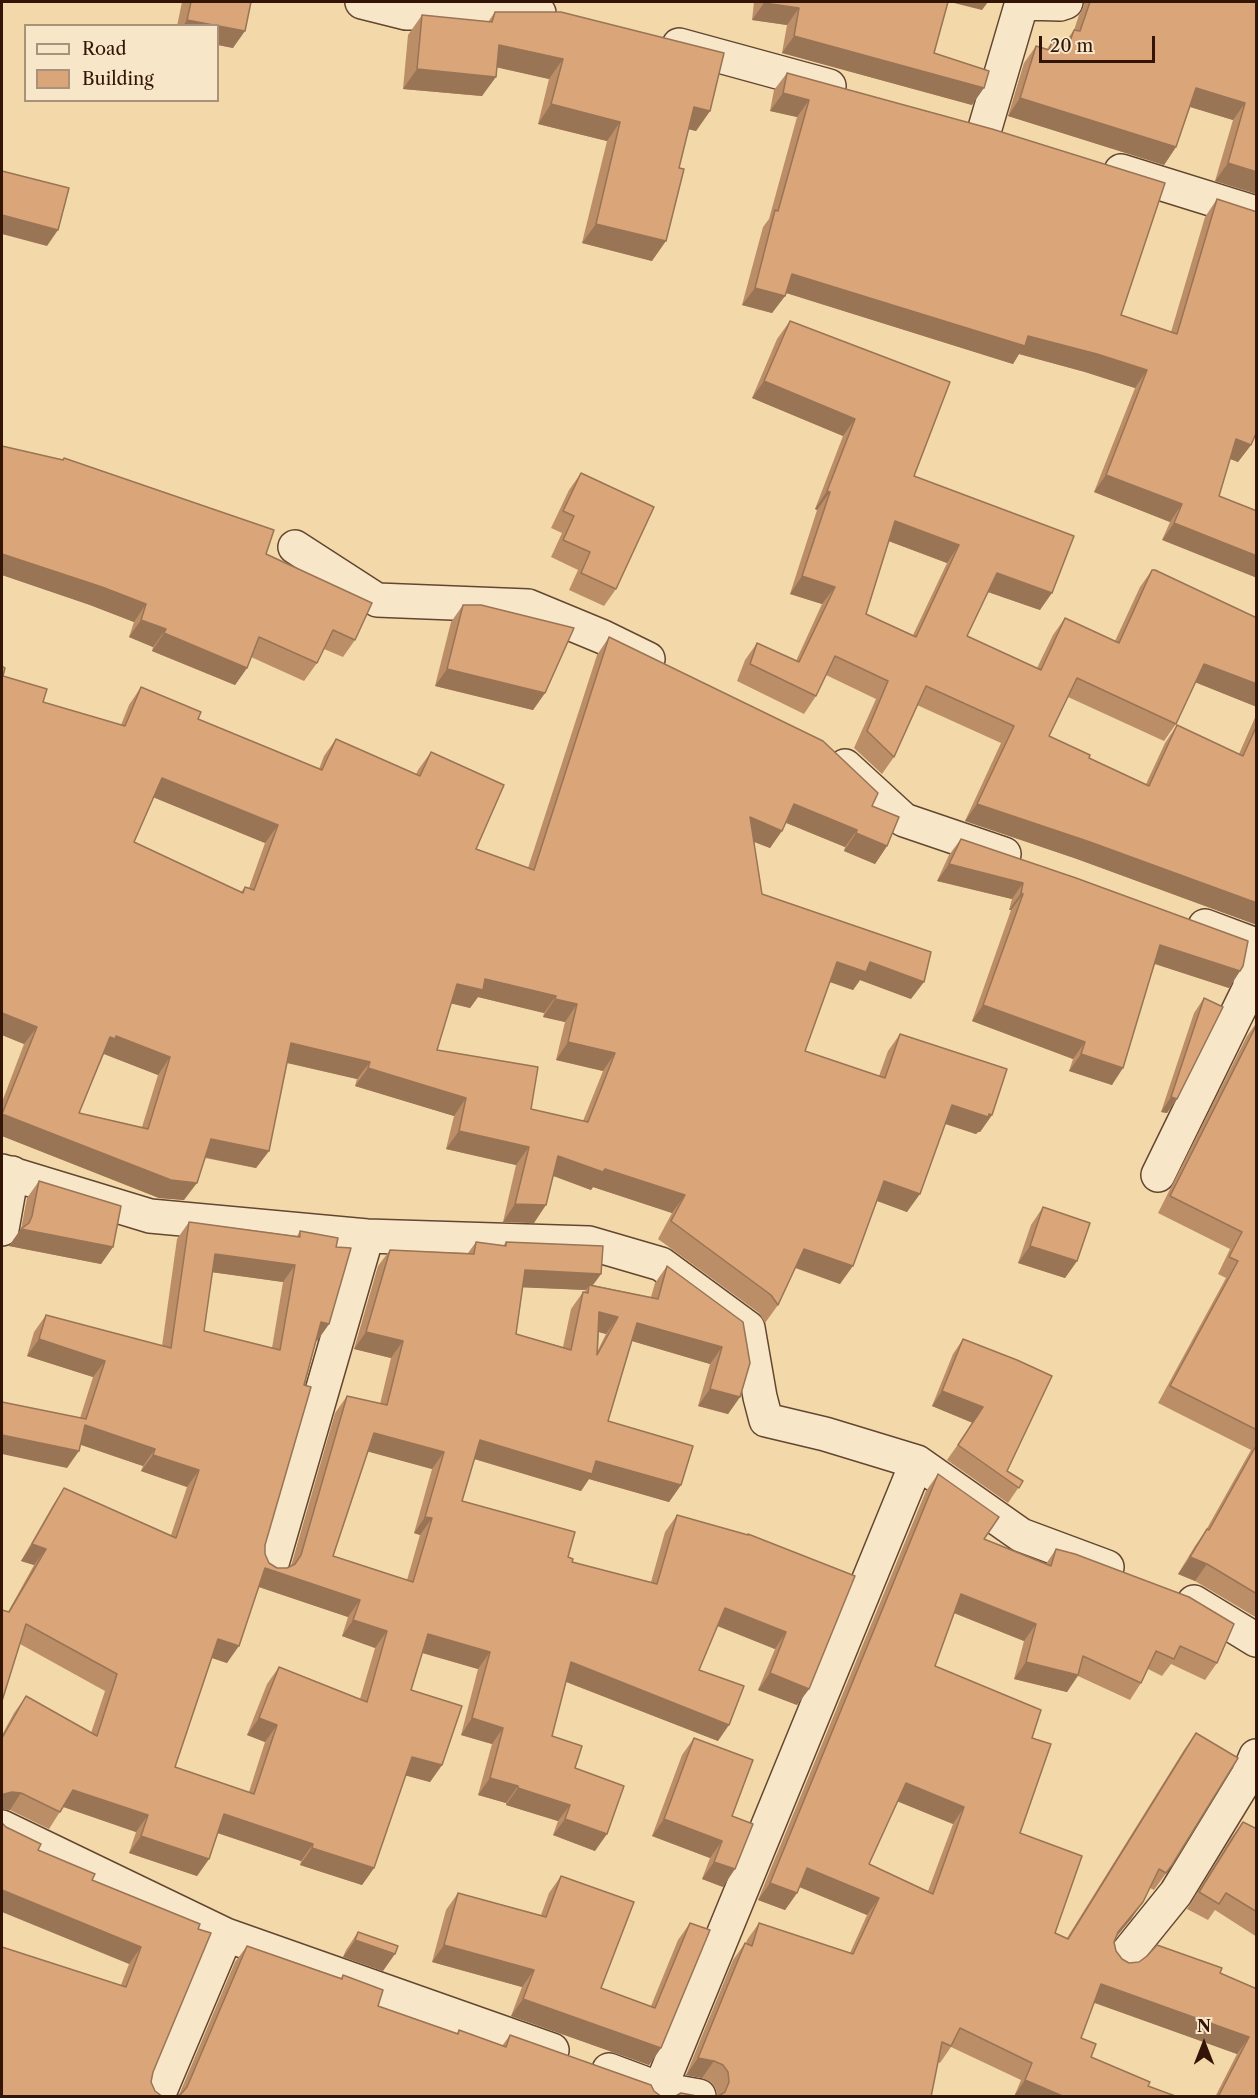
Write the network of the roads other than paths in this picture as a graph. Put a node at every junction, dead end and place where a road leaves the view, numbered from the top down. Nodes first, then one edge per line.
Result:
1 (362, 2) edge
2 (1066, 2) edge
3 (572, 19) edge
4 (650, 38) edge
5 (862, 95) edge
6 (951, 119) edge
7 (985, 128) junction
8 (1018, 139) edge
9 (1098, 164) edge
10 (1257, 213) edge
11 (295, 547) dead end
12 (675, 673) edge
13 (821, 743) edge
14 (1027, 862) edge
15 (1180, 917) edge
16 (1257, 945) edge
17 (1257, 954) edge
18 (7, 1172) edge
19 (1158, 1175) dead end
20 (2, 1229) edge
21 (367, 1236) junction
22 (917, 1462) junction
23 (271, 1567) edge
24 (1130, 1576) edge
25 (1163, 1588) edge
26 (1257, 1640) edge
27 (1257, 1756) edge
28 (2, 1827) edge
29 (226, 1935) junction
30 (1121, 1961) edge
31 (659, 2093) edge
32 (158, 2097) edge
33 (699, 2097) edge

1 - 3 street
2 - 7 street
4 - 5 street
6 - 7 street
7 - 8 street
9 - 10 street
11 - 12 street
13 - 14 street
15 - 16 street
17 - 19 street
18 - 20 street
18 - 21 street
21 - 22 street
21 - 23 street
22 - 24 street
22 - 31 street
25 - 26 street
27 - 30 street
28 - 29 street
29 - 31 street
29 - 32 street
31 - 33 street

